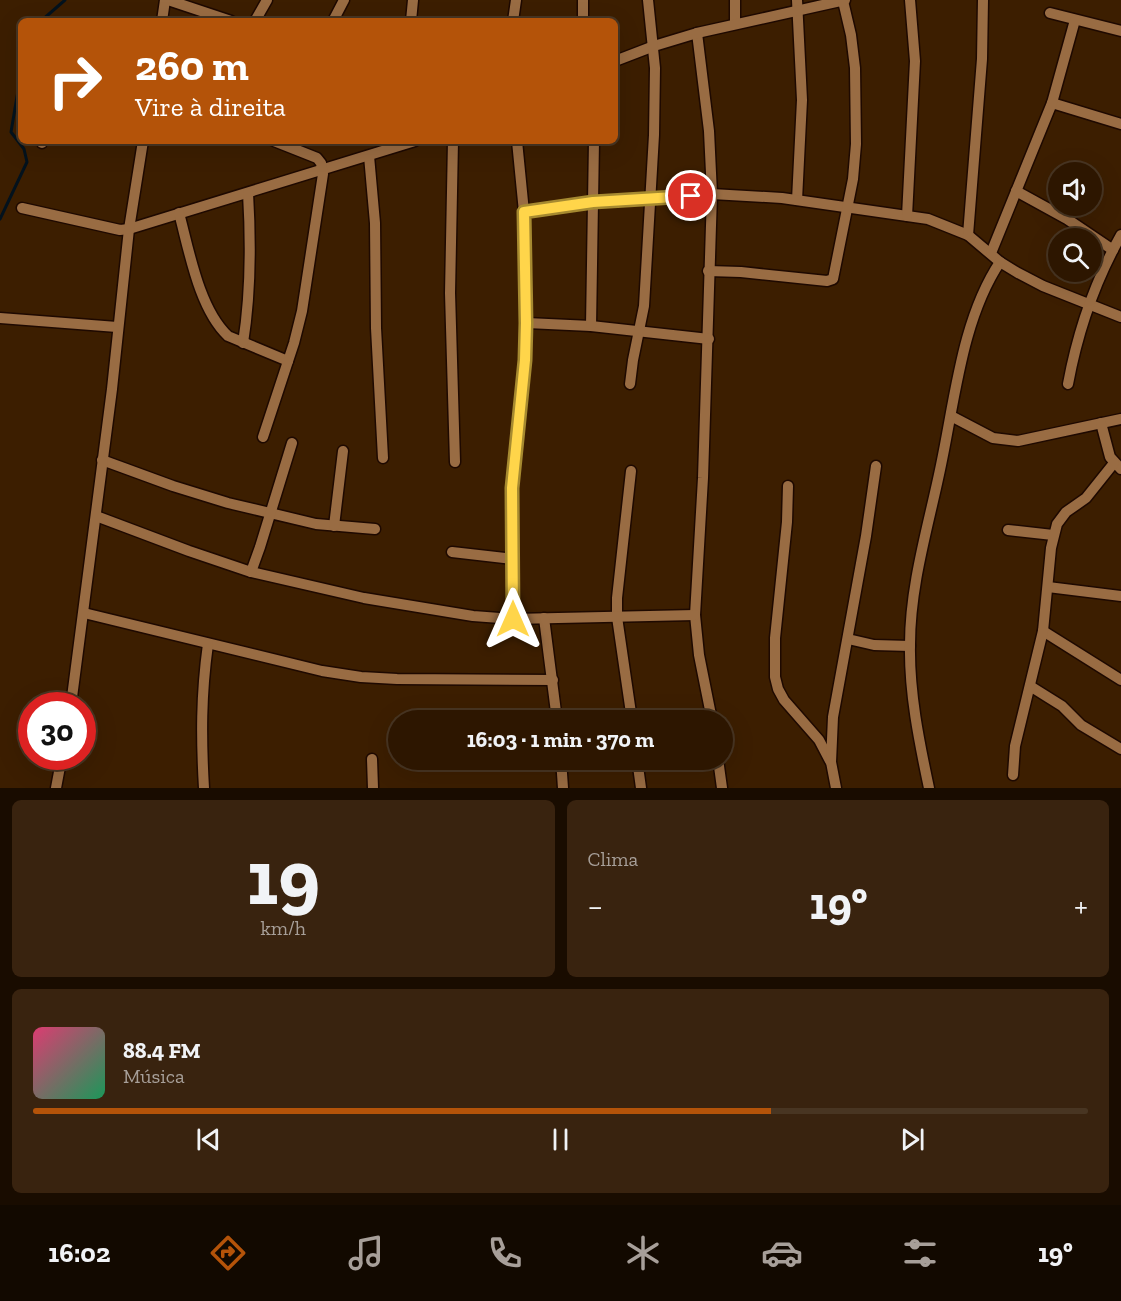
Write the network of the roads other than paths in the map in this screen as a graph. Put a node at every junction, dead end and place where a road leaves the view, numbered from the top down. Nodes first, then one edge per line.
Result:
1 (166, 0) edge
2 (267, 0) edge
3 (344, 0) edge
4 (413, 0) edge
5 (516, 0) edge
6 (583, 0) edge
7 (648, 0) edge
8 (735, 0) edge
9 (844, 0) edge
10 (910, 0) edge
11 (983, 0) edge
12 (798, 5) edge
13 (1050, 14) dead end
14 (163, 18) edge
15 (222, 18) edge
16 (257, 18) edge
17 (335, 18) edge
18 (411, 18) edge
19 (513, 18) edge
20 (584, 18) edge
21 (1075, 20) junction
22 (735, 24) junction
23 (1121, 31) edge
24 (697, 33) junction
25 (654, 46) junction
26 (618, 60) edge
27 (1052, 103) junction
28 (1121, 124) edge
29 (143, 144) edge
30 (294, 144) edge
31 (406, 144) edge
32 (453, 144) edge
33 (517, 144) edge
34 (594, 144) edge
35 (369, 156) junction
36 (323, 171) junction
37 (1016, 191) junction
38 (248, 193) junction
39 (712, 194) junction
40 (649, 198) junction
41 (797, 200) junction
42 (593, 202) junction
43 (848, 207) junction
44 (22, 208) dead end
45 (524, 212) junction
46 (179, 213) junction
47 (907, 216) junction
48 (129, 229) junction
49 (968, 235) junction
50 (1121, 235) edge
51 (1113, 249) junction
52 (991, 254) junction
53 (1000, 262) junction
54 (708, 272) junction
55 (1088, 304) junction
56 (1121, 317) edge
57 (0, 318) edge
58 (526, 323) junction
59 (591, 326) junction
60 (117, 327) junction
61 (640, 331) junction
62 (709, 339) junction
63 (243, 343) junction
64 (288, 361) junction
65 (630, 384) dead end
66 (1068, 384) dead end
67 (951, 416) junction
68 (1121, 419) edge
69 (1101, 423) junction
70 (263, 437) dead end
71 (292, 443) dead end
72 (343, 451) dead end
73 (383, 458) dead end
74 (102, 460) junction
75 (455, 462) dead end
76 (876, 466) dead end
77 (1118, 466) edge
78 (631, 471) dead end
79 (788, 486) dead end
80 (271, 513) junction
81 (96, 516) junction
82 (334, 526) junction
83 (375, 529) dead end
84 (1008, 530) dead end
85 (1053, 535) junction
86 (452, 552) dead end
87 (513, 560) junction
88 (251, 572) junction
89 (1048, 587) junction
90 (1121, 596) edge
91 (84, 613) junction
92 (695, 615) junction
93 (618, 617) junction
94 (544, 618) junction
95 (513, 619) junction
96 (1042, 631) junction
97 (848, 639) junction
98 (207, 644) junction
99 (910, 646) junction
100 (553, 680) junction
101 (1121, 680) edge
102 (1030, 686) junction
103 (73, 692) edge
104 (556, 710) edge
105 (631, 710) edge
106 (710, 710) edge
107 (1121, 749) edge
108 (372, 759) dead end
109 (831, 762) junction
110 (60, 770) edge
111 (562, 770) edge
112 (639, 770) edge
113 (720, 770) edge
114 (1013, 775) dead end
115 (56, 788) edge
116 (204, 788) edge
117 (373, 788) edge
118 (563, 788) edge
119 (641, 788) edge
120 (722, 788) edge
121 (836, 788) edge
122 (929, 788) edge

1 - 14 street
1 - 15 street
2 - 16 street
3 - 17 street
4 - 18 street
5 - 19 street
6 - 20 street
7 - 25 street
8 - 22 street
9 - 12 street
9 - 43 street
10 - 47 street
11 - 49 street
12 - 22 street
12 - 41 street
13 - 21 street
21 - 23 street
21 - 27 street
22 - 24 street
24 - 25 street
24 - 39 street
25 - 26 street
25 - 40 street
27 - 28 street
27 - 37 street
29 - 48 street
30 - 36 street
31 - 35 street
32 - 75 street
33 - 45 street
34 - 42 street
35 - 36 street
35 - 73 street
36 - 38 street
36 - 64 street
37 - 51 street
37 - 52 street
38 - 46 street
38 - 63 street
39 - 40 street
39 - 41 street
39 - 54 street
40 - 42 street
40 - 61 street
41 - 43 street
42 - 45 street
42 - 59 street
43 - 47 street
43 - 54 street
44 - 48 street
45 - 58 street
46 - 48 street
46 - 63 street
47 - 49 street
48 - 60 street
49 - 52 street
50 - 51 street
51 - 55 street
52 - 53 street
53 - 55 street
53 - 67 street
54 - 62 street
55 - 56 street
55 - 66 street
57 - 60 street
58 - 59 street
58 - 87 street
59 - 61 street
60 - 74 street
61 - 62 street
61 - 65 street
62 - 92 street
63 - 64 street
64 - 70 street
67 - 69 street
67 - 99 street
68 - 69 street
69 - 77 street
71 - 80 street
72 - 82 street
74 - 80 street
74 - 81 street
76 - 97 street
77 - 85 street
78 - 93 street
79 - 109 street
80 - 82 street
80 - 88 street
81 - 88 street
81 - 91 street
82 - 83 street
84 - 85 street
85 - 89 street
86 - 87 street
87 - 95 street
88 - 95 street
89 - 90 street
89 - 96 street
91 - 98 street
91 - 103 street
92 - 93 street
92 - 106 street
93 - 94 street
93 - 105 street
94 - 95 street
94 - 100 street
96 - 101 street
96 - 102 street
97 - 99 street
97 - 109 street
98 - 100 street
98 - 116 street
99 - 122 street
100 - 104 street
102 - 107 street
102 - 114 street
108 - 117 street
109 - 121 street
110 - 115 street
111 - 118 street
112 - 119 street
113 - 120 street

